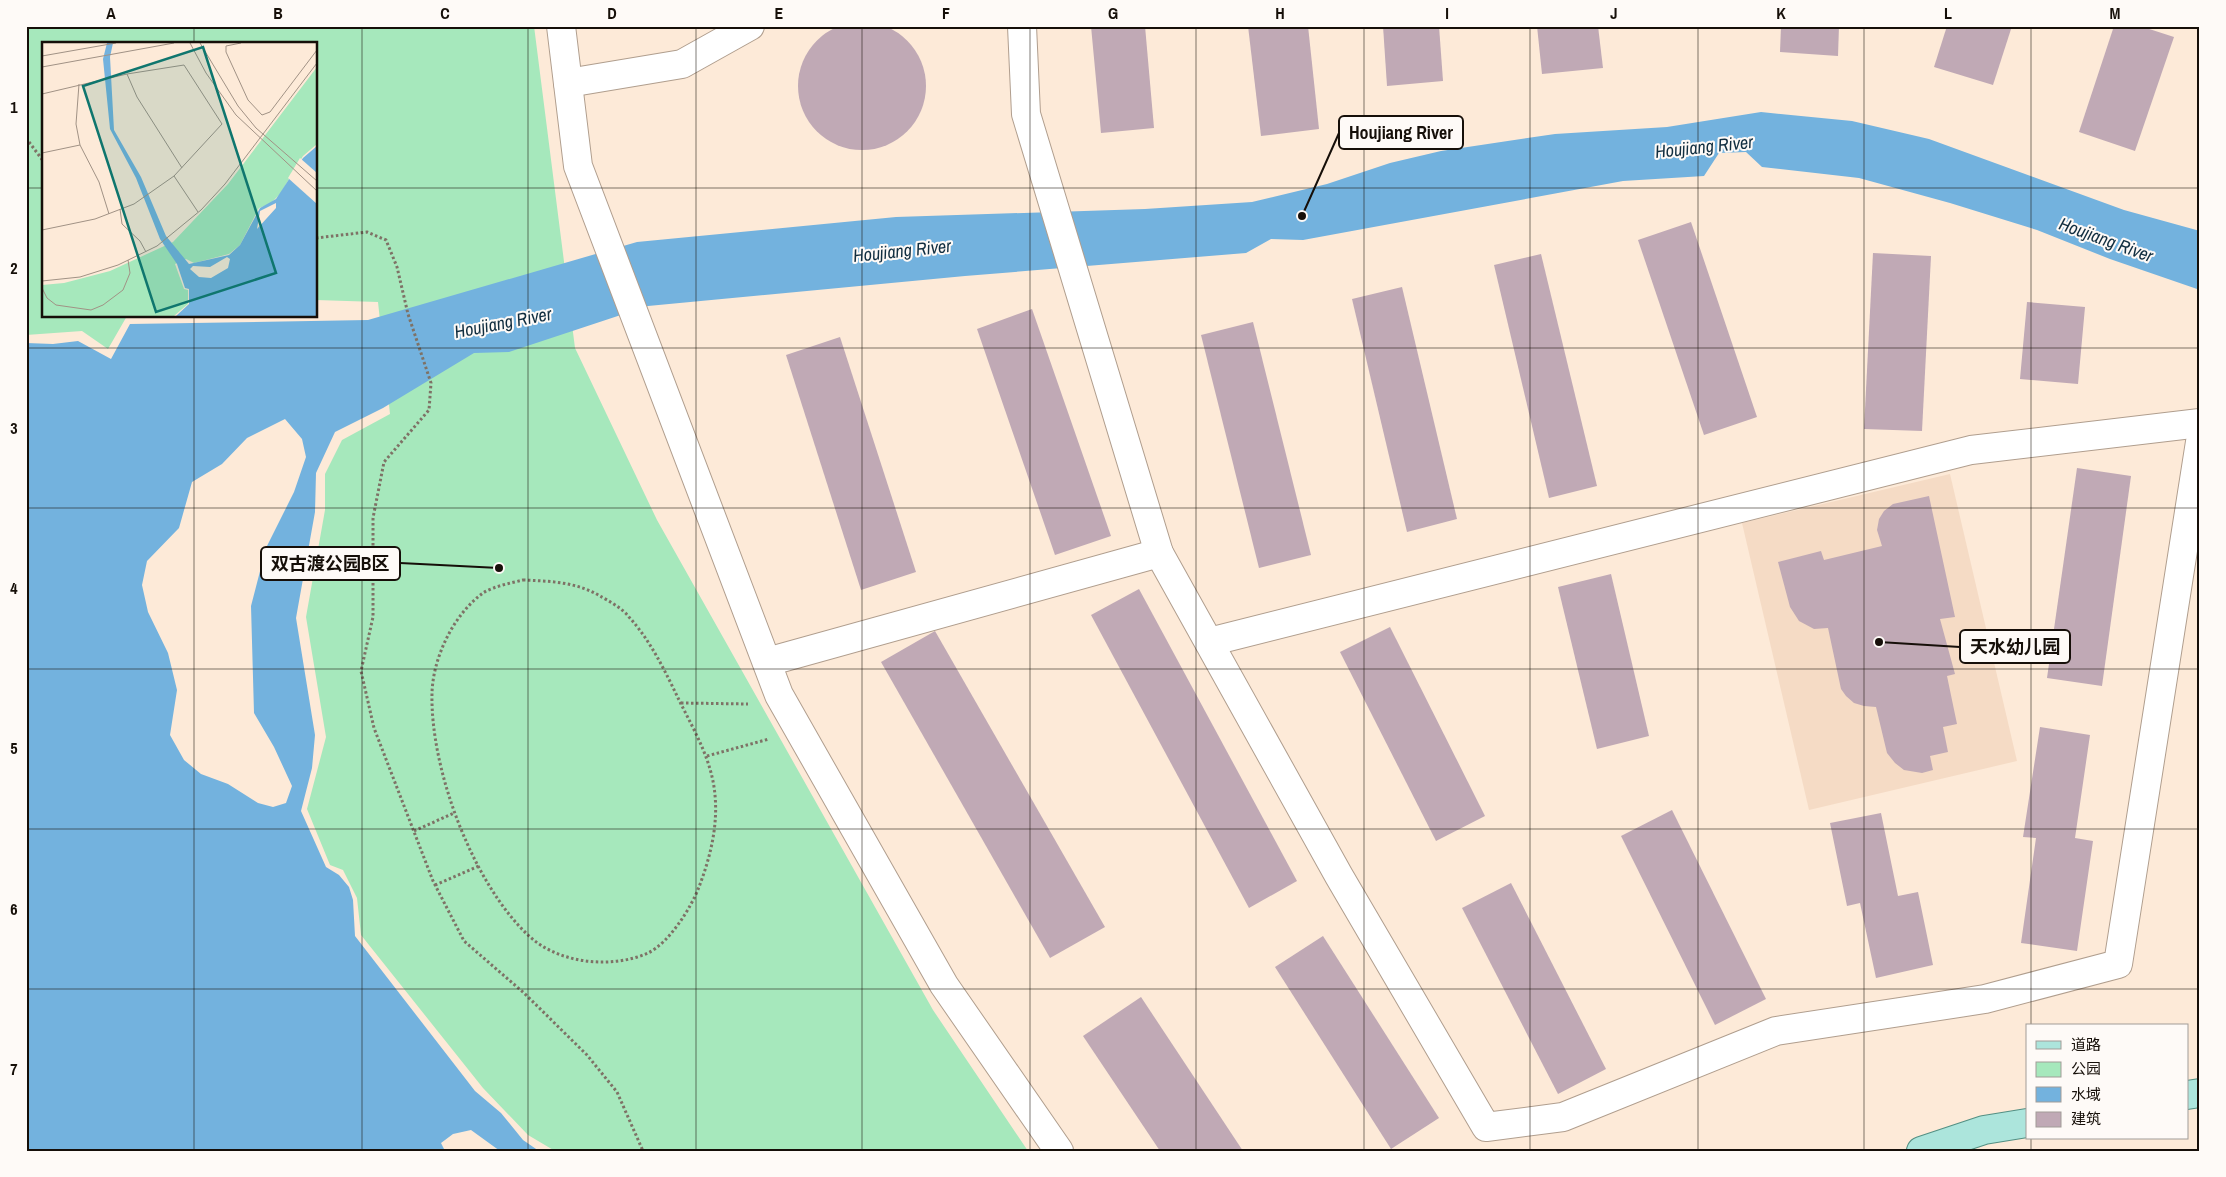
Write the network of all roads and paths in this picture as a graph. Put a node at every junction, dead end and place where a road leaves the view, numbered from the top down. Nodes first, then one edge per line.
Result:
1 (561, 26) edge
2 (750, 26) edge
3 (1022, 26) edge
4 (568, 83) junction
5 (26, 138) edge
6 (42, 159) edge
7 (318, 238) edge
8 (2200, 424) edge
9 (2200, 442) edge
10 (1159, 553) junction
11 (1209, 642) junction
12 (766, 662) junction
13 (681, 703) junction
14 (784, 704) junction
15 (799, 731) junction
16 (707, 756) junction
17 (454, 813) junction
18 (414, 831) junction
19 (479, 866) junction
20 (435, 885) junction
21 (2026, 1122) edge
22 (643, 1151) edge
23 (1059, 1151) edge
24 (1921, 1151) edge

1 - 4 street
2 - 4 street
3 - 10 street
4 - 12 street
5 - 6 path
7 - 18 path
8 - 11 street
9 - 11 street
10 - 11 street
10 - 12 street
12 - 14 street
13 - 14 path
13 - 16 path
13 - 17 path
14 - 15 street
15 - 16 path
15 - 23 street
16 - 19 path
17 - 18 path
17 - 19 path
18 - 20 path
19 - 20 path
20 - 22 path
21 - 24 main road

